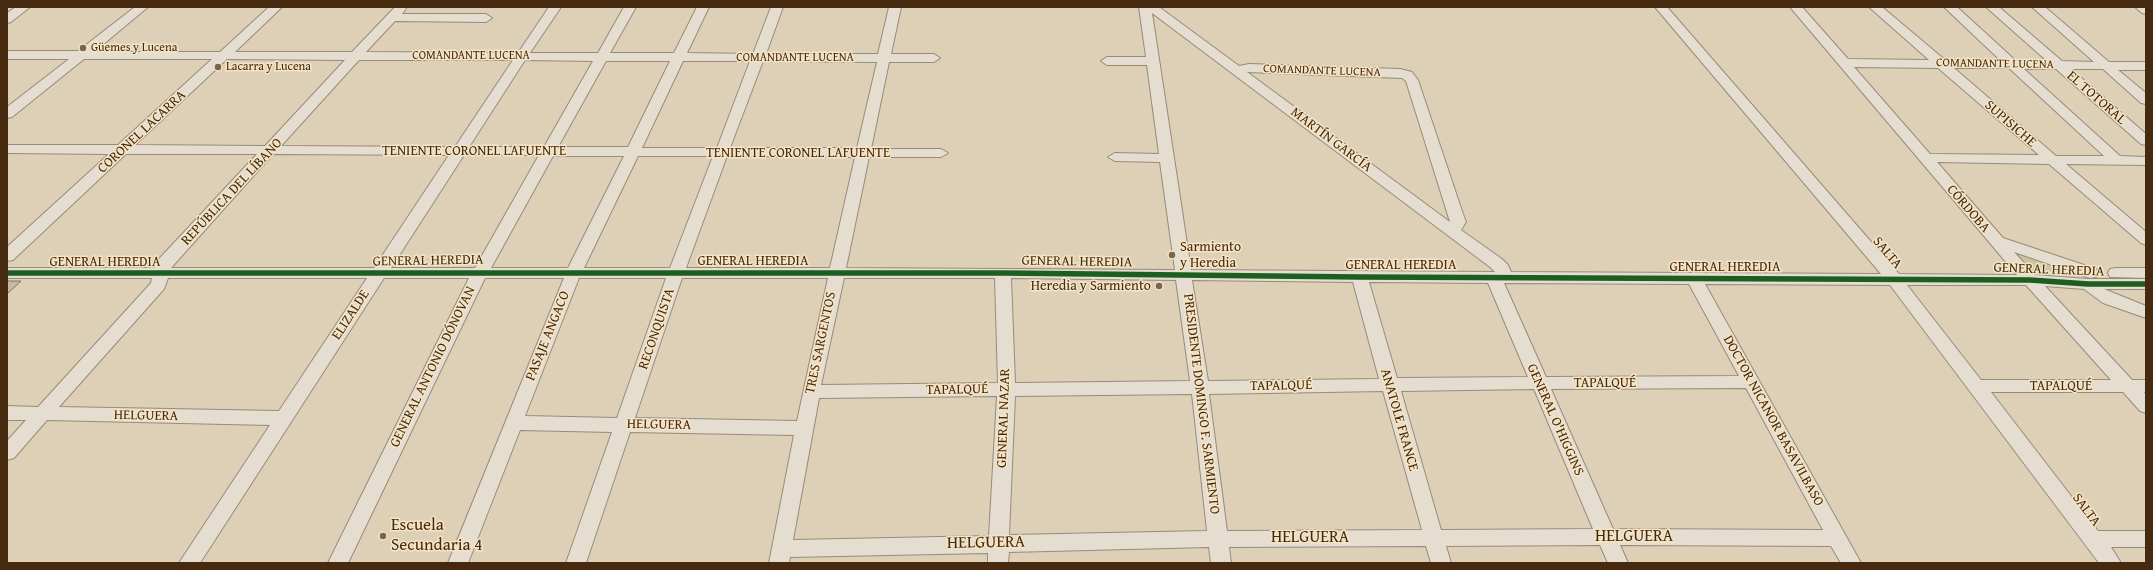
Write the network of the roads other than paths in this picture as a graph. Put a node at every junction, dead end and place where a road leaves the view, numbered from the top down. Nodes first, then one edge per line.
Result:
1 (24, 7) edge
2 (142, 7) edge
3 (276, 7) edge
4 (555, 7) edge
5 (630, 7) edge
6 (703, 7) edge
7 (777, 7) edge
8 (895, 7) edge
9 (1145, 7) edge
10 (1151, 7) edge
11 (1661, 7) edge
12 (1796, 7) edge
13 (1875, 7) edge
14 (1950, 7) edge
15 (1992, 7) edge
16 (2038, 7) edge
17 (2141, 7) edge
18 (2146, 10) edge
19 (397, 12) edge
20 (486, 18) dead end
21 (7, 19) edge
22 (7, 55) edge
23 (81, 55) junction
24 (224, 55) junction
25 (522, 56) junction
26 (355, 57) junction
27 (600, 57) junction
28 (679, 57) junction
29 (758, 58) junction
30 (884, 58) junction
31 (934, 58) dead end
32 (1107, 61) dead end
33 (1153, 61) junction
34 (1843, 63) junction
35 (1940, 63) junction
36 (2013, 64) junction
37 (2057, 64) junction
38 (2104, 65) junction
39 (2146, 66) edge
40 (1237, 70) junction
41 (2146, 100) edge
42 (7, 114) edge
43 (2146, 141) edge
44 (7, 149) edge
45 (123, 149) junction
46 (270, 150) junction
47 (460, 150) junction
48 (547, 152) junction
49 (634, 152) junction
50 (721, 153) junction
51 (862, 153) junction
52 (941, 153) dead end
53 (1115, 157) dead end
54 (1168, 158) junction
55 (1925, 158) junction
56 (2051, 159) junction
57 (2116, 160) junction
58 (2146, 161) edge
59 (1453, 231) junction
60 (2146, 240) edge
61 (1997, 242) junction
62 (7, 256) edge
63 (574, 272) junction
64 (836, 272) junction
65 (7, 273) edge
66 (480, 273) junction
67 (676, 273) junction
68 (1003, 273) junction
69 (2146, 273) edge
70 (162, 274) junction
71 (378, 274) junction
72 (1185, 275) junction
73 (1359, 277) junction
74 (1499, 278) junction
75 (1894, 279) junction
76 (2089, 279) junction
77 (1695, 280) junction
78 (2030, 280) junction
79 (2146, 284) edge
80 (2146, 312) edge
81 (1751, 382) junction
82 (1538, 383) junction
83 (1388, 384) junction
84 (1976, 386) junction
85 (2128, 386) junction
86 (2146, 386) edge
87 (1200, 388) junction
88 (1006, 389) junction
89 (811, 392) junction
90 (2146, 406) edge
91 (7, 413) edge
92 (42, 414) junction
93 (285, 418) junction
94 (514, 423) junction
95 (624, 424) junction
96 (804, 428) junction
97 (7, 453) edge
98 (1607, 537) junction
99 (1433, 538) junction
100 (1837, 538) junction
101 (1218, 539) junction
102 (2092, 539) junction
103 (2146, 539) edge
104 (999, 543) junction
105 (781, 556) edge
106 (189, 563) edge
107 (338, 563) edge
108 (458, 563) edge
109 (576, 563) edge
110 (998, 563) edge
111 (1220, 563) edge
112 (1441, 563) edge
113 (1618, 563) edge
114 (1851, 563) edge
115 (2111, 563) edge

1 - 21 street
2 - 23 street
3 - 24 street, CORONEL LACARRA
4 - 25 street, ELIZALDE
5 - 27 street, GENERAL ANTONIO DÓNOVAN
6 - 28 street, PASAJE ANGACO
7 - 29 street, RECONQUISTA
8 - 30 street, TRES SARGENTOS
9 - 33 street, PRESIDENTE DOMINGO F. SARMIENTO
10 - 40 street, MARTÍN GARCÍA
11 - 75 street, SALTA
12 - 34 street, CÓRDOBA
13 - 35 street, SUPISICHE
14 - 36 street
15 - 37 street, EL TOTORAL
16 - 38 street
17 - 18 street
19 - 20 street
19 - 26 street, REPÚBLICA DEL LÍBANO
22 - 23 street, COMANDANTE LUCENA
23 - 24 street, COMANDANTE LUCENA
23 - 42 street
24 - 26 street, COMANDANTE LUCENA
24 - 45 street, CORONEL LACARRA
25 - 26 street, COMANDANTE LUCENA
25 - 27 street, COMANDANTE LUCENA
25 - 47 street, ELIZALDE
26 - 46 street, REPÚBLICA DEL LÍBANO
27 - 28 street, COMANDANTE LUCENA
27 - 48 street, GENERAL ANTONIO DÓNOVAN
28 - 29 street, COMANDANTE LUCENA
28 - 49 street, PASAJE ANGACO
29 - 30 street, COMANDANTE LUCENA
29 - 50 street, RECONQUISTA
30 - 31 street, COMANDANTE LUCENA
30 - 51 street, TRES SARGENTOS
32 - 33 street
33 - 54 street, PRESIDENTE DOMINGO F. SARMIENTO
34 - 35 street, COMANDANTE LUCENA
34 - 55 street, CÓRDOBA
35 - 36 street, COMANDANTE LUCENA
35 - 56 street, SUPISICHE
36 - 37 street, COMANDANTE LUCENA
36 - 57 street
37 - 38 street, COMANDANTE LUCENA
37 - 43 street, EL TOTORAL
38 - 39 street, COMANDANTE LUCENA
38 - 41 street
40 - 59 street, MARTÍN GARCÍA
40 - 59 street, COMANDANTE LUCENA
44 - 45 street, TENIENTE CORONEL LAFUENTE
45 - 46 street, TENIENTE CORONEL LAFUENTE
45 - 62 street, CORONEL LACARRA
46 - 47 street, TENIENTE CORONEL LAFUENTE
46 - 70 street, REPÚBLICA DEL LÍBANO
47 - 48 street, TENIENTE CORONEL LAFUENTE
47 - 71 street, ELIZALDE
48 - 49 street, TENIENTE CORONEL LAFUENTE
48 - 66 street, GENERAL ANTONIO DÓNOVAN
49 - 50 street, TENIENTE CORONEL LAFUENTE
49 - 63 street, PASAJE ANGACO
50 - 51 street, TENIENTE CORONEL LAFUENTE
50 - 67 street, RECONQUISTA
51 - 52 street, TENIENTE CORONEL LAFUENTE
51 - 64 street, TRES SARGENTOS
53 - 54 street
54 - 72 street, PRESIDENTE DOMINGO F. SARMIENTO
55 - 56 street
55 - 61 street, CÓRDOBA
56 - 57 street
56 - 60 street, SUPISICHE
57 - 58 street
59 - 74 street, MARTÍN GARCÍA
61 - 76 street
61 - 78 street, CÓRDOBA
63 - 66 street, GENERAL HEREDIA
63 - 67 street, GENERAL HEREDIA
63 - 94 street, PASAJE ANGACO
64 - 67 street, GENERAL HEREDIA
64 - 68 street, GENERAL HEREDIA
64 - 89 street, TRES SARGENTOS
65 - 70 street, GENERAL HEREDIA
66 - 71 street, GENERAL HEREDIA
66 - 107 street, GENERAL ANTONIO DÓNOVAN
67 - 95 street, RECONQUISTA
68 - 72 street, GENERAL HEREDIA
68 - 88 street, GENERAL NAZAR
69 - 76 street, GENERAL HEREDIA
70 - 71 street, GENERAL HEREDIA
70 - 92 street, REPÚBLICA DEL LÍBANO
71 - 93 street, ELIZALDE
72 - 73 street, GENERAL HEREDIA
72 - 87 street, PRESIDENTE DOMINGO F. SARMIENTO
73 - 74 street, GENERAL HEREDIA
73 - 83 street, ANATOLE FRANCE
74 - 77 street, GENERAL HEREDIA
74 - 82 street, GENERAL O'HIGGINS
75 - 77 street, GENERAL HEREDIA
75 - 78 street, GENERAL HEREDIA
75 - 84 street, SALTA
76 - 78 street, GENERAL HEREDIA
76 - 79 street, GENERAL HEREDIA
76 - 80 street
77 - 81 street, DOCTOR NICANOR BASAVILBASO
78 - 85 street, CÓRDOBA
81 - 82 street, TAPALQUÉ
81 - 100 street, DOCTOR NICANOR BASAVILBASO
82 - 83 street, TAPALQUÉ
82 - 98 street, GENERAL O'HIGGINS
83 - 87 street, TAPALQUÉ
83 - 99 street, ANATOLE FRANCE
84 - 85 street, TAPALQUÉ
84 - 102 street, SALTA
85 - 86 street, TAPALQUÉ
85 - 90 street, CÓRDOBA
87 - 88 street, TAPALQUÉ
87 - 101 street, PRESIDENTE DOMINGO F. SARMIENTO
88 - 89 street, TAPALQUÉ
88 - 104 street, GENERAL NAZAR
89 - 96 street, TRES SARGENTOS
91 - 92 street, HELGUERA
92 - 93 street, HELGUERA
92 - 97 street, REPÚBLICA DEL LÍBANO
93 - 106 street, ELIZALDE
94 - 95 street, HELGUERA
94 - 108 street, PASAJE ANGACO
95 - 96 street, HELGUERA
95 - 109 street, RECONQUISTA
96 - 105 street, TRES SARGENTOS
98 - 99 street, HELGUERA
98 - 100 street, HELGUERA
98 - 113 street, GENERAL O'HIGGINS
99 - 101 street, HELGUERA
99 - 112 street, ANATOLE FRANCE
100 - 114 street, DOCTOR NICANOR BASAVILBASO
101 - 104 street, HELGUERA
101 - 111 street, PRESIDENTE DOMINGO F. SARMIENTO
102 - 103 street
102 - 115 street, SALTA
104 - 105 street, HELGUERA
104 - 110 street, GENERAL NAZAR

